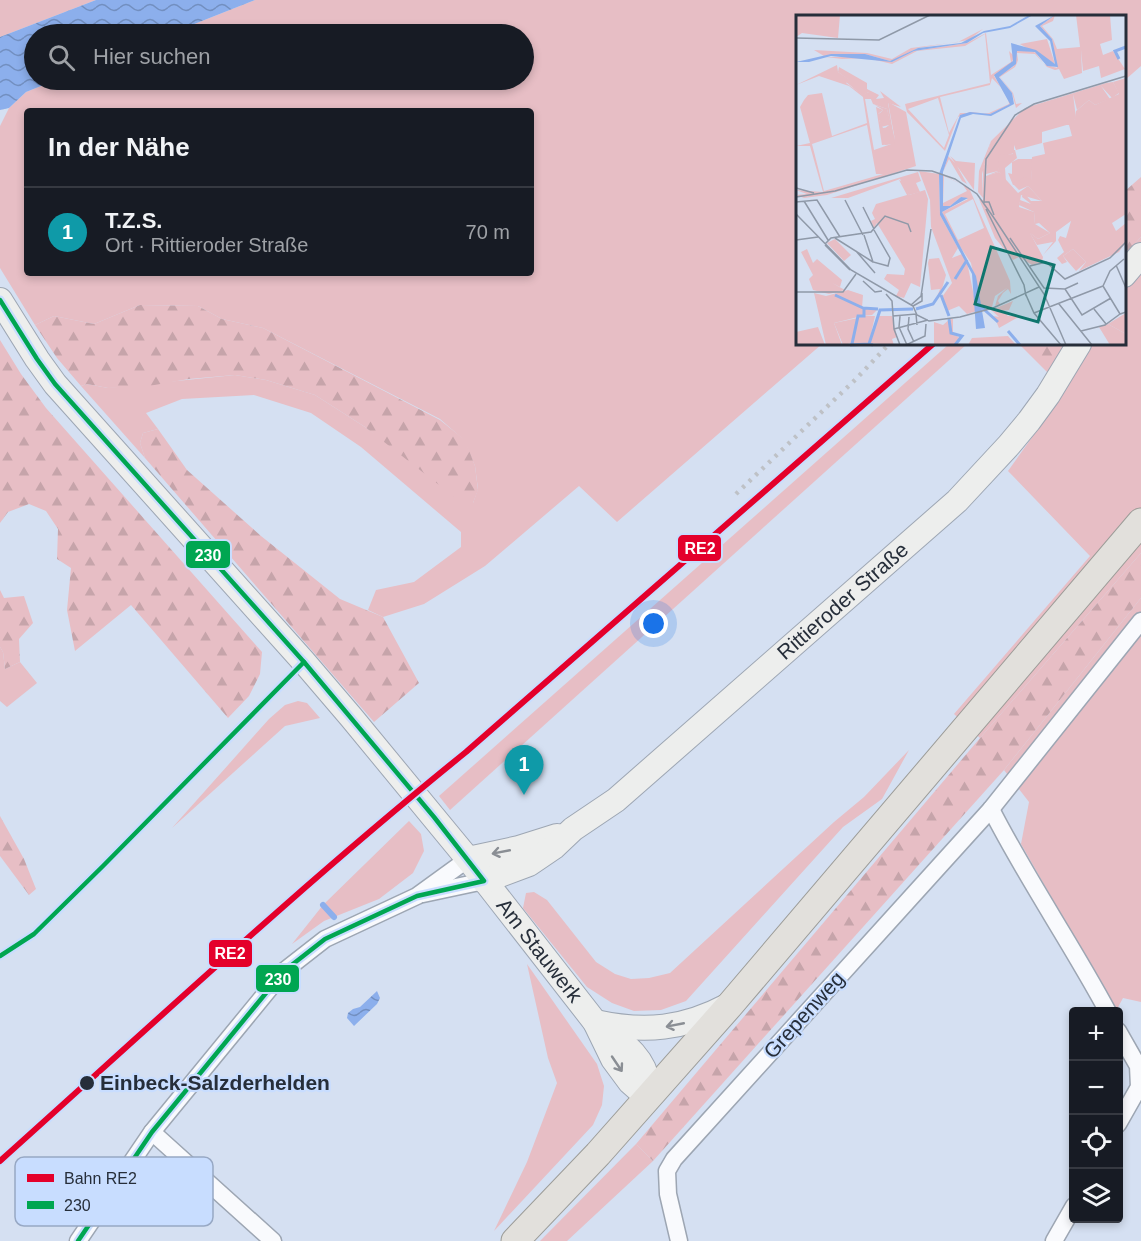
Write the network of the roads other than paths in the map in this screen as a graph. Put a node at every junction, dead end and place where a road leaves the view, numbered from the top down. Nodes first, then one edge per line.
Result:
1 (1141, 255) edge
2 (1126, 274) edge
3 (0, 300) edge
4 (1078, 345) edge
5 (1141, 522) edge
6 (1141, 621) edge
7 (991, 809) junction
8 (573, 829) junction
9 (468, 859) junction
10 (484, 881) junction
11 (417, 896) junction
12 (730, 1005) junction
13 (1106, 1007) edge
14 (595, 1022) junction
15 (1123, 1038) edge
16 (648, 1098) junction
17 (1123, 1117) edge
18 (152, 1132) junction
19 (135, 1157) edge
20 (180, 1157) edge
21 (213, 1187) edge
22 (1069, 1215) edge
23 (88, 1226) edge
24 (78, 1241) edge
25 (273, 1241) edge
26 (515, 1241) edge
27 (679, 1241) edge
28 (1054, 1241) edge

1 - 2 street
3 - 9 street, Am Stauwerk
4 - 8 street, Rittieroder Straße
5 - 12 main road
6 - 7 street, Grepenweg
7 - 13 street
7 - 27 street, Grepenweg
8 -> 9 street, Rittieroder Straße
8 - 10 street, Rittieroder Straße
9 - 10 street, Am Stauwerk
9 - 11 street
10 - 11 street
10 - 14 street, Am Stauwerk
11 - 18 street
12 -> 14 street
12 - 16 main road
14 - 16 street, Am Stauwerk
15 - 17 street
16 - 26 main road
18 - 19 street
18 - 20 street
21 - 25 street
22 - 28 street
23 - 24 street

